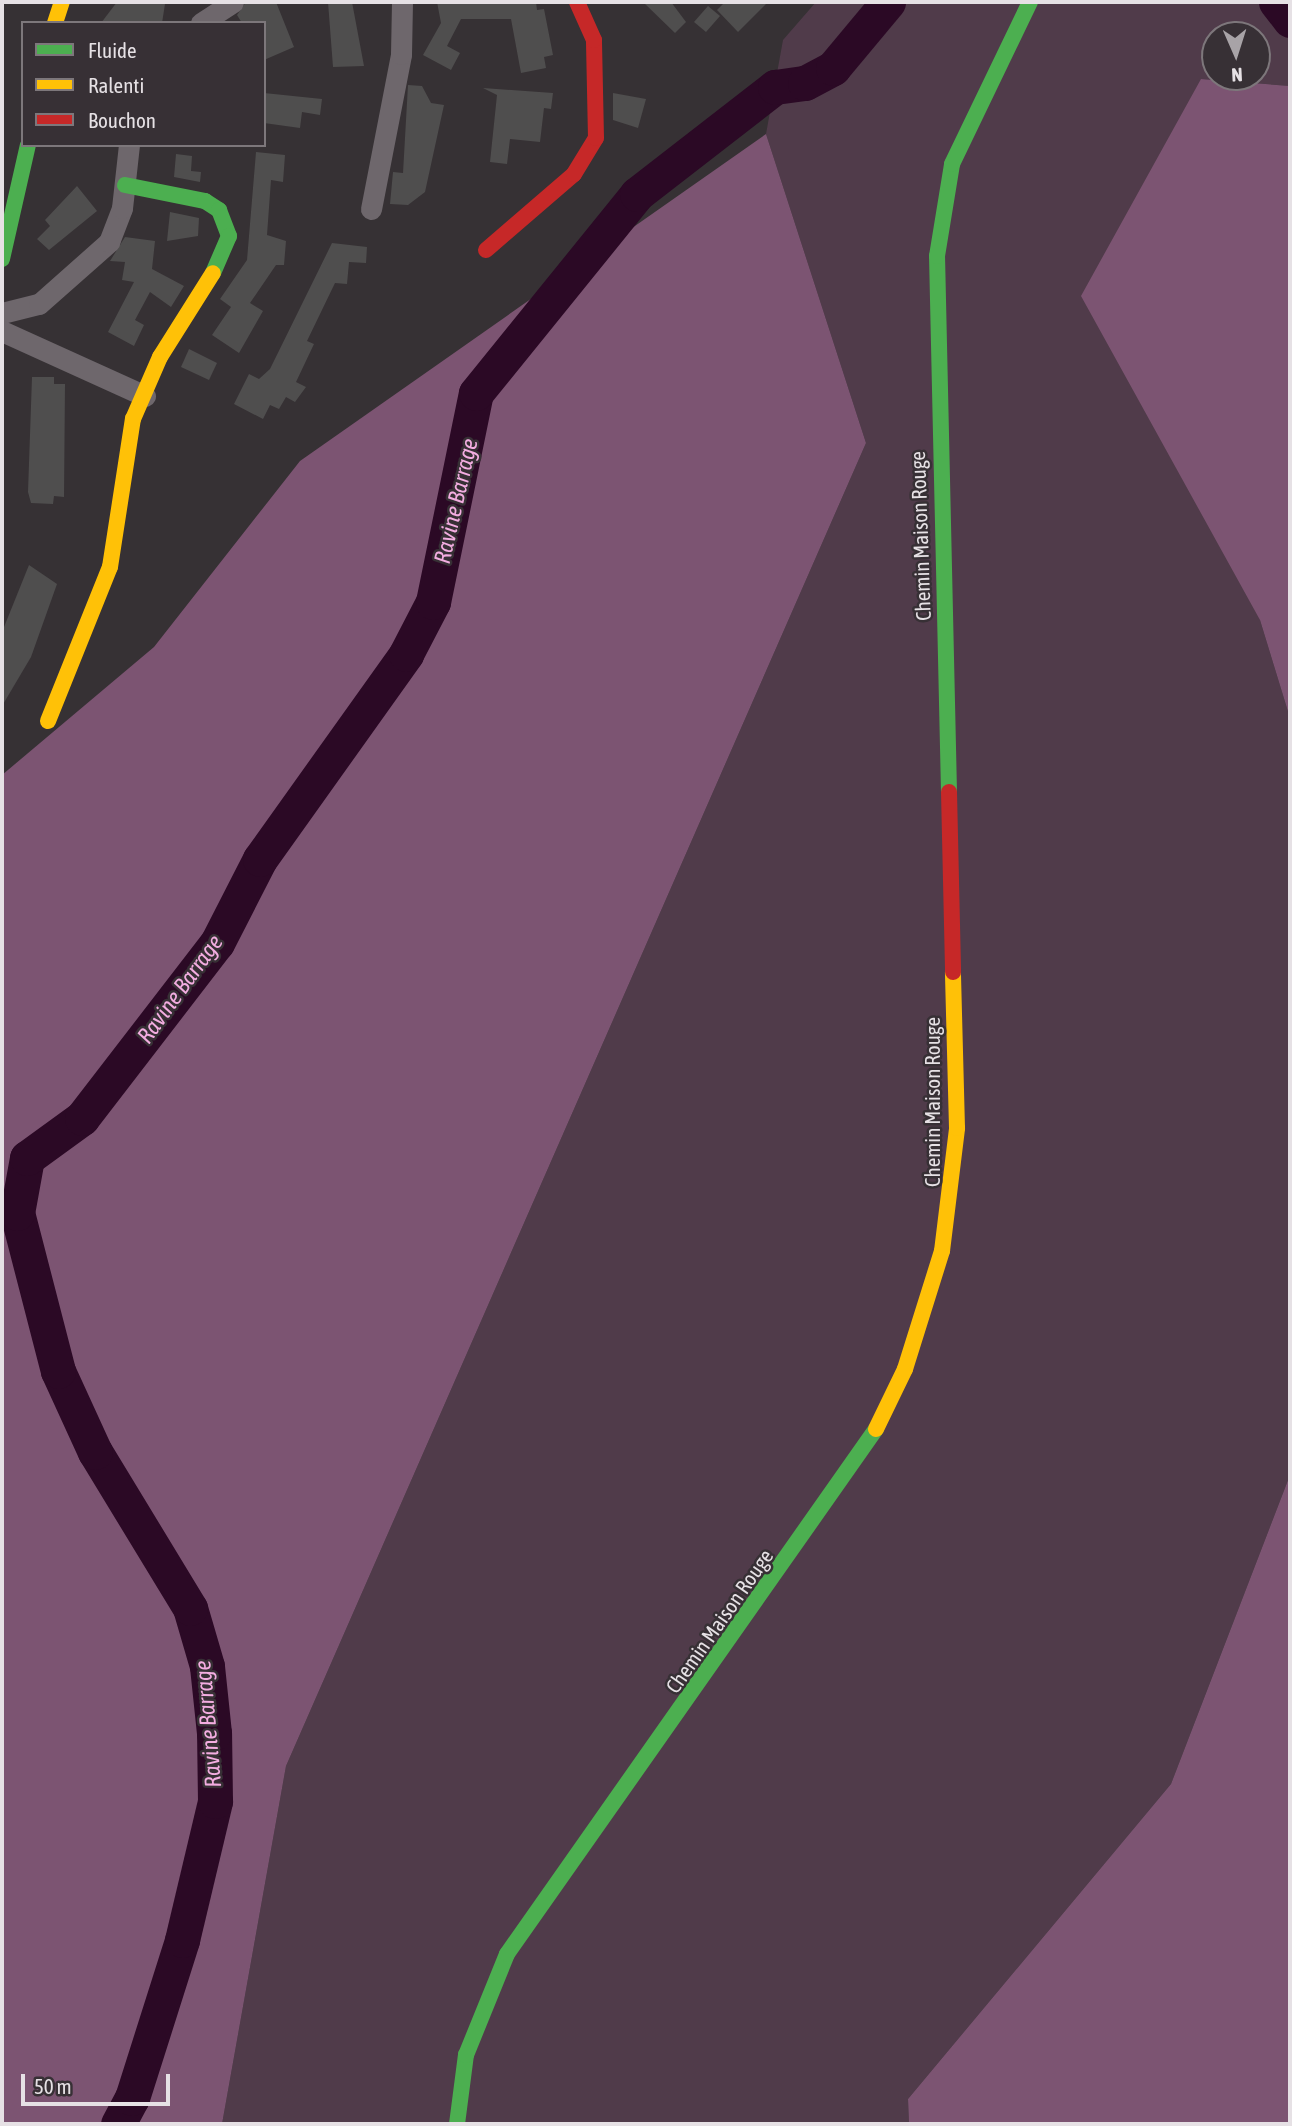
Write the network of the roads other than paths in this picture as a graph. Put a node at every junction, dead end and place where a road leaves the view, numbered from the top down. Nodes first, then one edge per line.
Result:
1 (62, 2) edge
2 (233, 2) edge
3 (402, 2) edge
4 (577, 2) edge
5 (1030, 2) edge
6 (56, 21) edge
7 (204, 21) edge
8 (28, 147) edge
9 (130, 147) edge
10 (125, 184) junction
11 (371, 209) dead end
12 (486, 250) dead end
13 (2, 259) edge
14 (2, 313) edge
15 (2, 331) edge
16 (145, 396) junction
17 (48, 721) dead end
18 (457, 2124) edge

1 - 6 street
2 - 7 street
3 - 11 street
4 - 12 street
5 - 18 street, Chemin Maison Rouge
8 - 13 street
9 - 10 street
10 - 14 street
10 - 16 street
15 - 16 street
16 - 17 street

